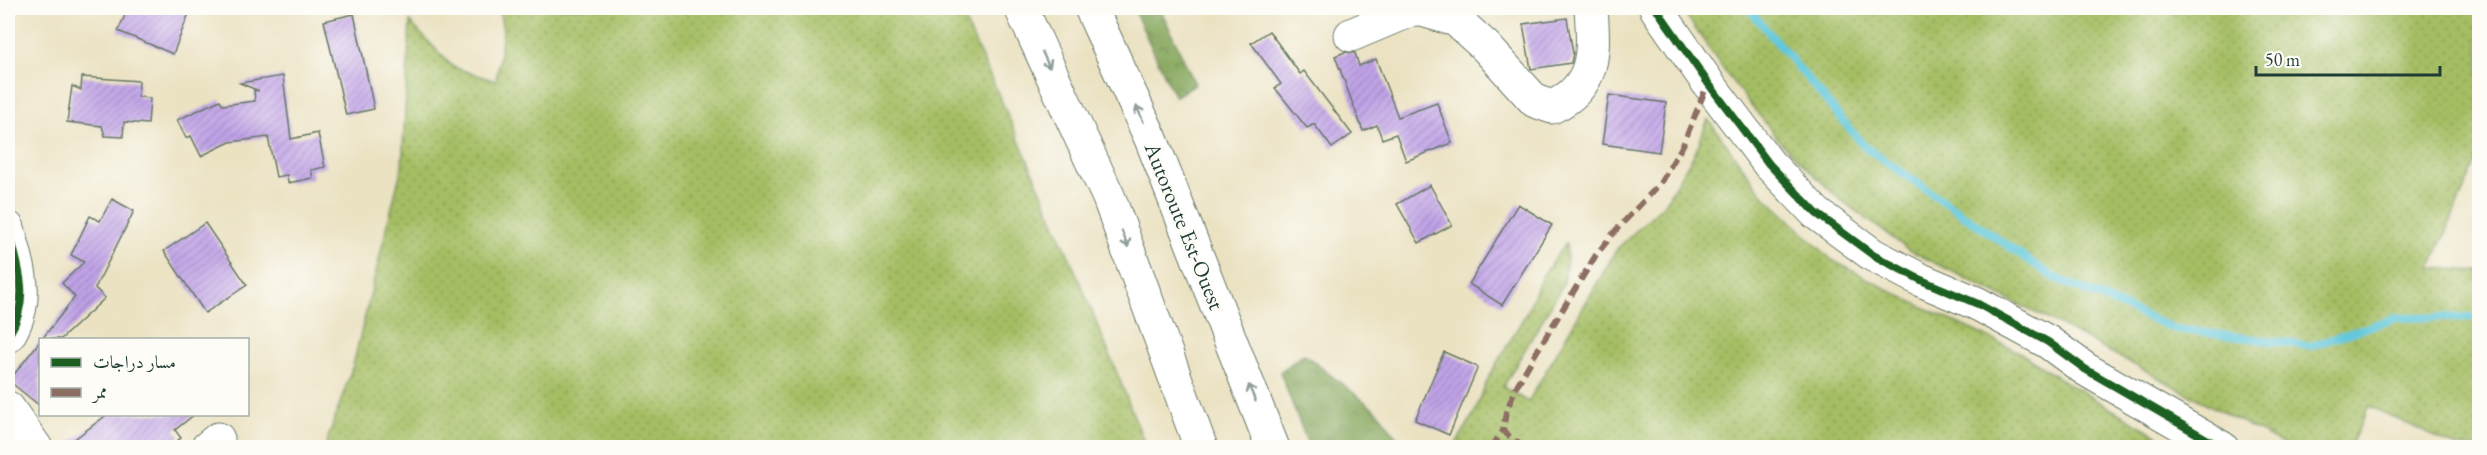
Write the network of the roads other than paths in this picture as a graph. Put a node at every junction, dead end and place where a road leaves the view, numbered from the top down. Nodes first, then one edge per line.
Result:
1 (1021, 8) edge
2 (1091, 8) edge
3 (1591, 8) edge
4 (1656, 8) edge
5 (1351, 35) dead end
6 (8, 228) edge
7 (8, 336) edge
8 (8, 408) edge
9 (36, 447) edge
10 (1201, 447) edge
11 (1273, 447) edge
12 (2222, 447) edge

1 -> 10 main road
11 -> 2 main road, Autoroute Est-Ouest
3 - 5 main road
4 - 12 main road
6 - 7 main road
8 - 9 main road

